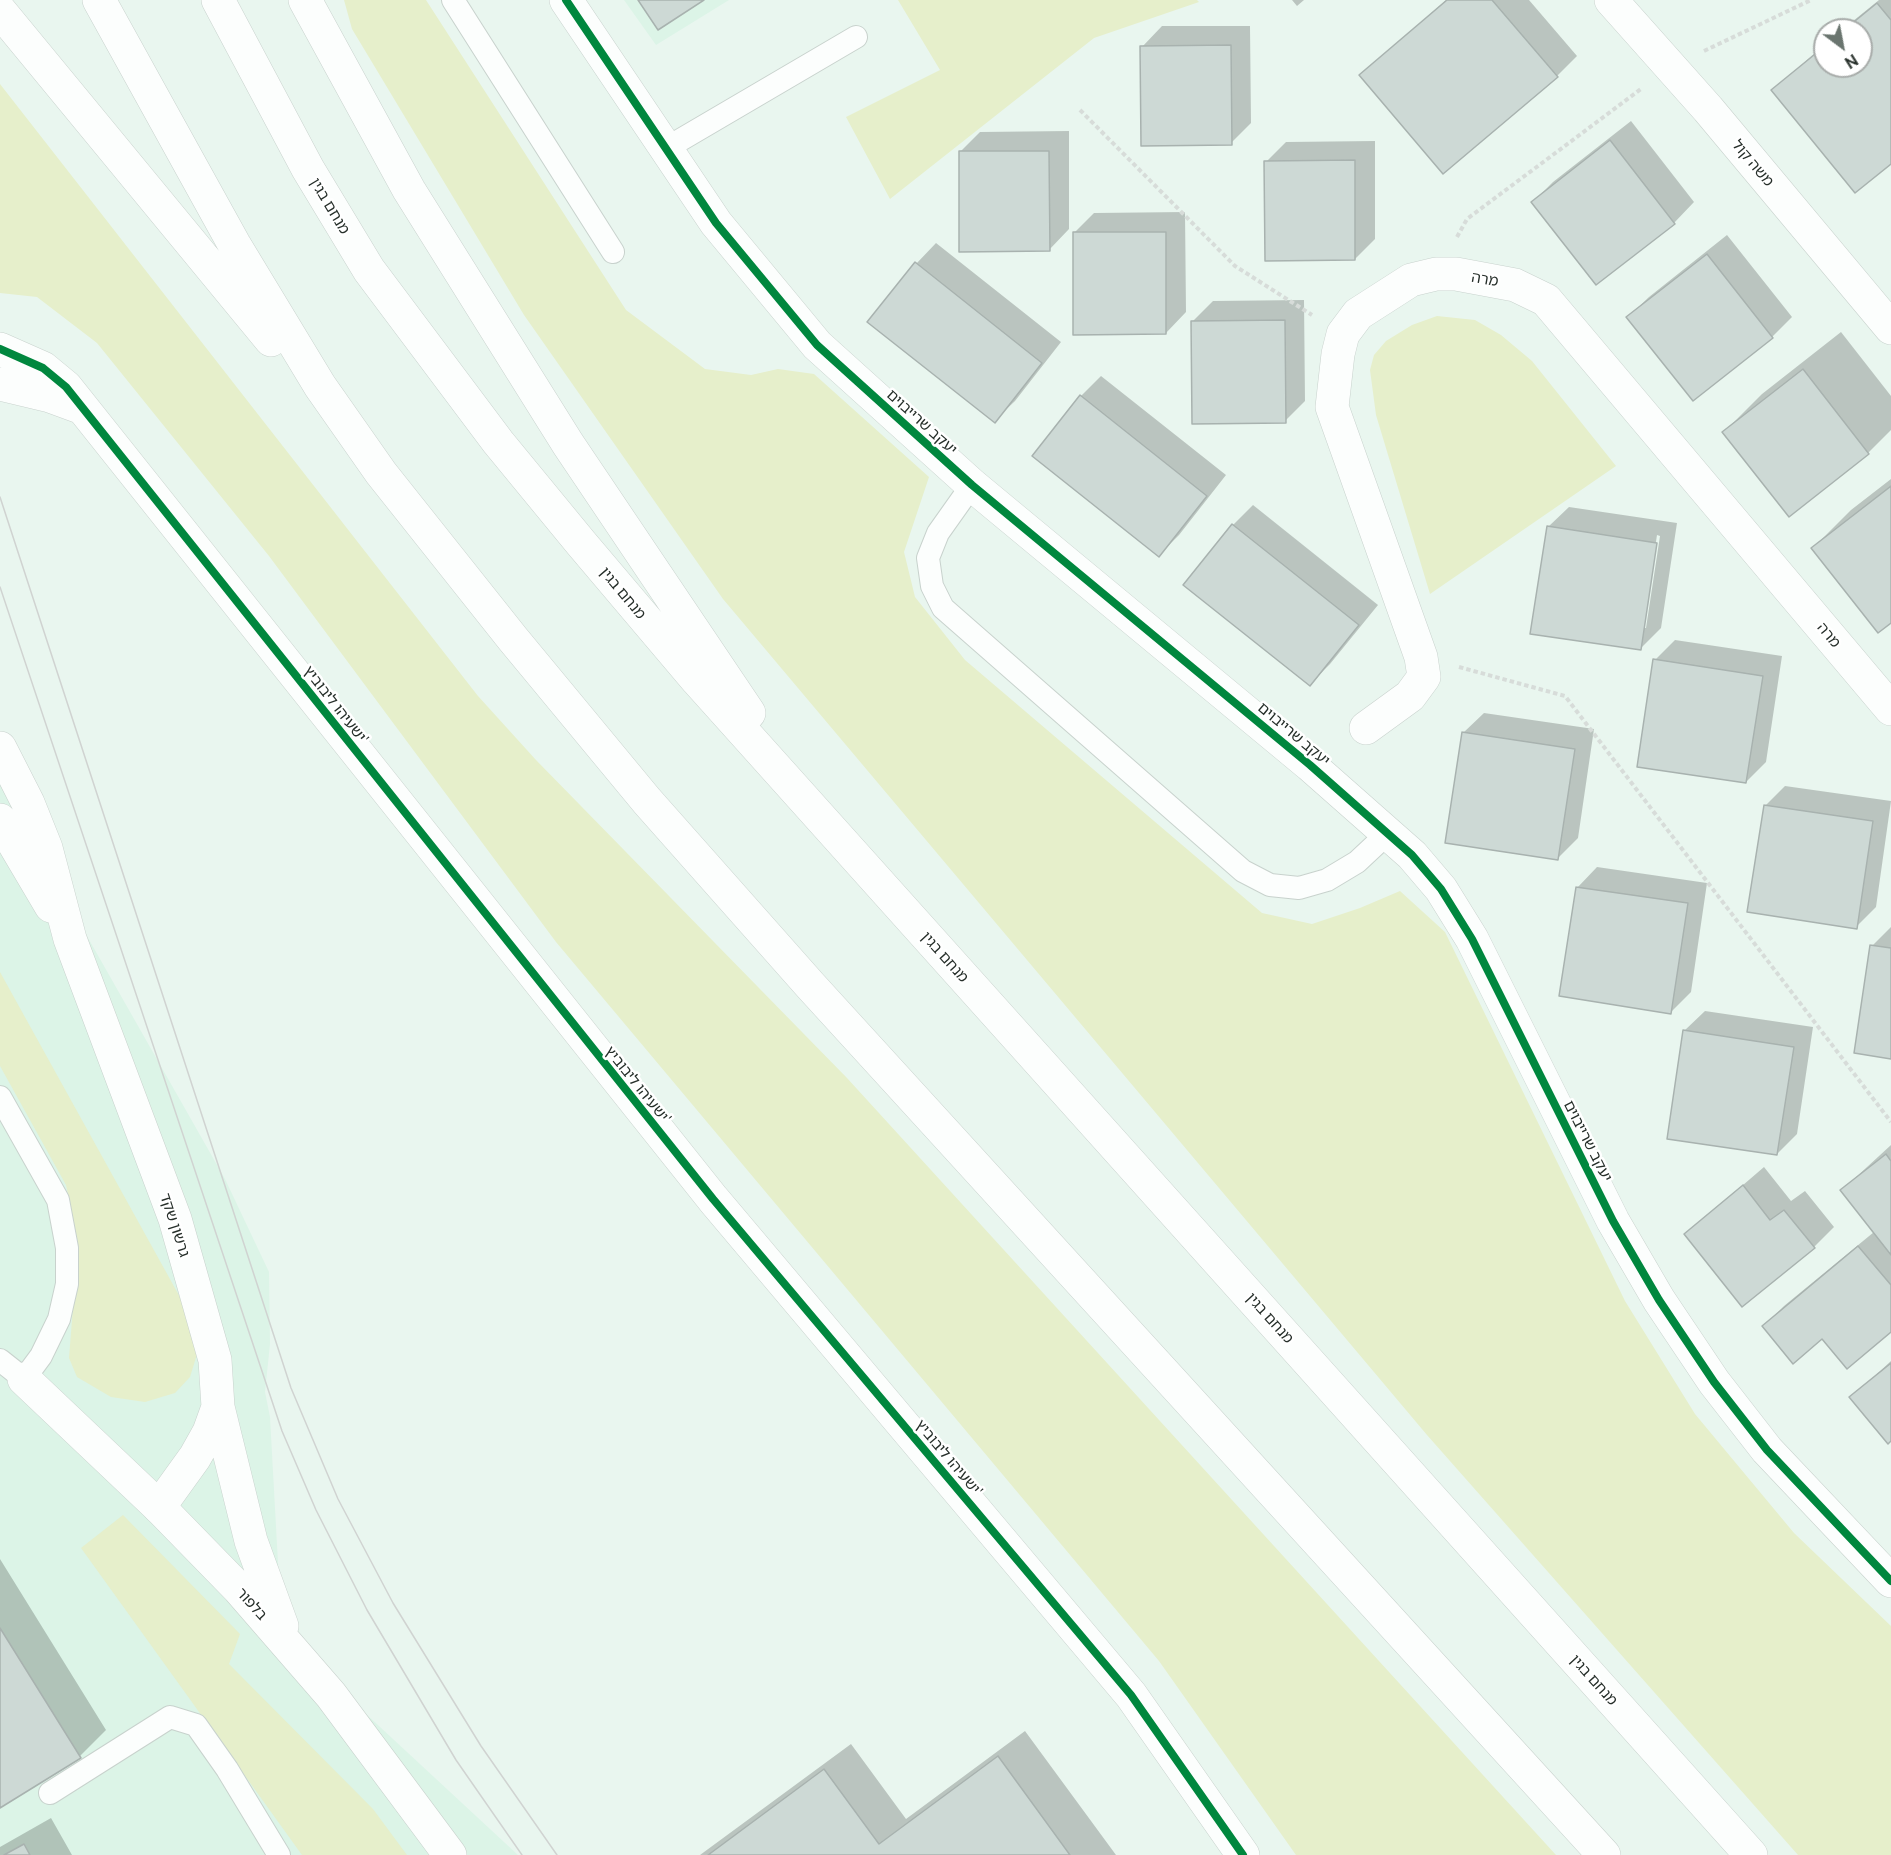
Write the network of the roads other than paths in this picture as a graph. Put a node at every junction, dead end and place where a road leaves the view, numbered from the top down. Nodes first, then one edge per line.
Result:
1 (99, 0) edge
2 (218, 0) edge
3 (305, 0) edge
4 (453, 0) edge
5 (566, 0) edge
6 (1611, 0) edge
7 (0, 11) edge
8 (856, 37) dead end
9 (665, 149) junction
10 (613, 252) dead end
11 (1891, 328) edge
12 (0, 349) edge
13 (0, 384) edge
14 (84, 409) junction
15 (381, 473) junction
16 (972, 484) junction
17 (1891, 708) edge
18 (1366, 728) dead end
19 (0, 748) edge
20 (817, 814) junction
21 (0, 820) edge
22 (1388, 833) junction
23 (70, 939) junction
24 (0, 1097) edge
25 (12, 1370) edge
26 (218, 1407) junction
27 (159, 1507) junction
28 (1891, 1580) edge
29 (291, 1647) junction
30 (50, 1793) dead end
31 (279, 1855) edge
32 (450, 1855) edge
33 (1243, 1855) edge
34 (1604, 1855) edge
35 (1751, 1855) edge

1 - 15 main road
2 - 20 main road, מנחם בגין
3 - 20 main road
4 - 10 lane
5 - 9 main road, יעקב שרייבוים
6 - 11 main road, משה קול
7 - 15 main road
8 - 9 lane
9 - 16 main road, יעקב שרייבוים
12 - 14 main road, ישעיהו ליבוביץ'
13 - 14 main road
14 - 33 main road, ישעיהו ליבוביץ'
15 - 34 main road
16 - 22 main road, יעקב שרייבוים
16 - 22 lane
17 - 18 main road, מרה
19 - 23 main road, גרשון שקד
20 - 35 main road, מנחם בגין
21 - 23 main road, גרשון שקד
22 - 28 main road, יעקב שרייבוים
23 - 26 main road, גרשון שקד
24 - 25 lane
25 - 27 main road, בלפור
26 - 27 main road, גרשון שקד
26 - 29 main road
27 - 29 main road, בלפור
29 - 32 main road, בלפור
30 - 31 lane

